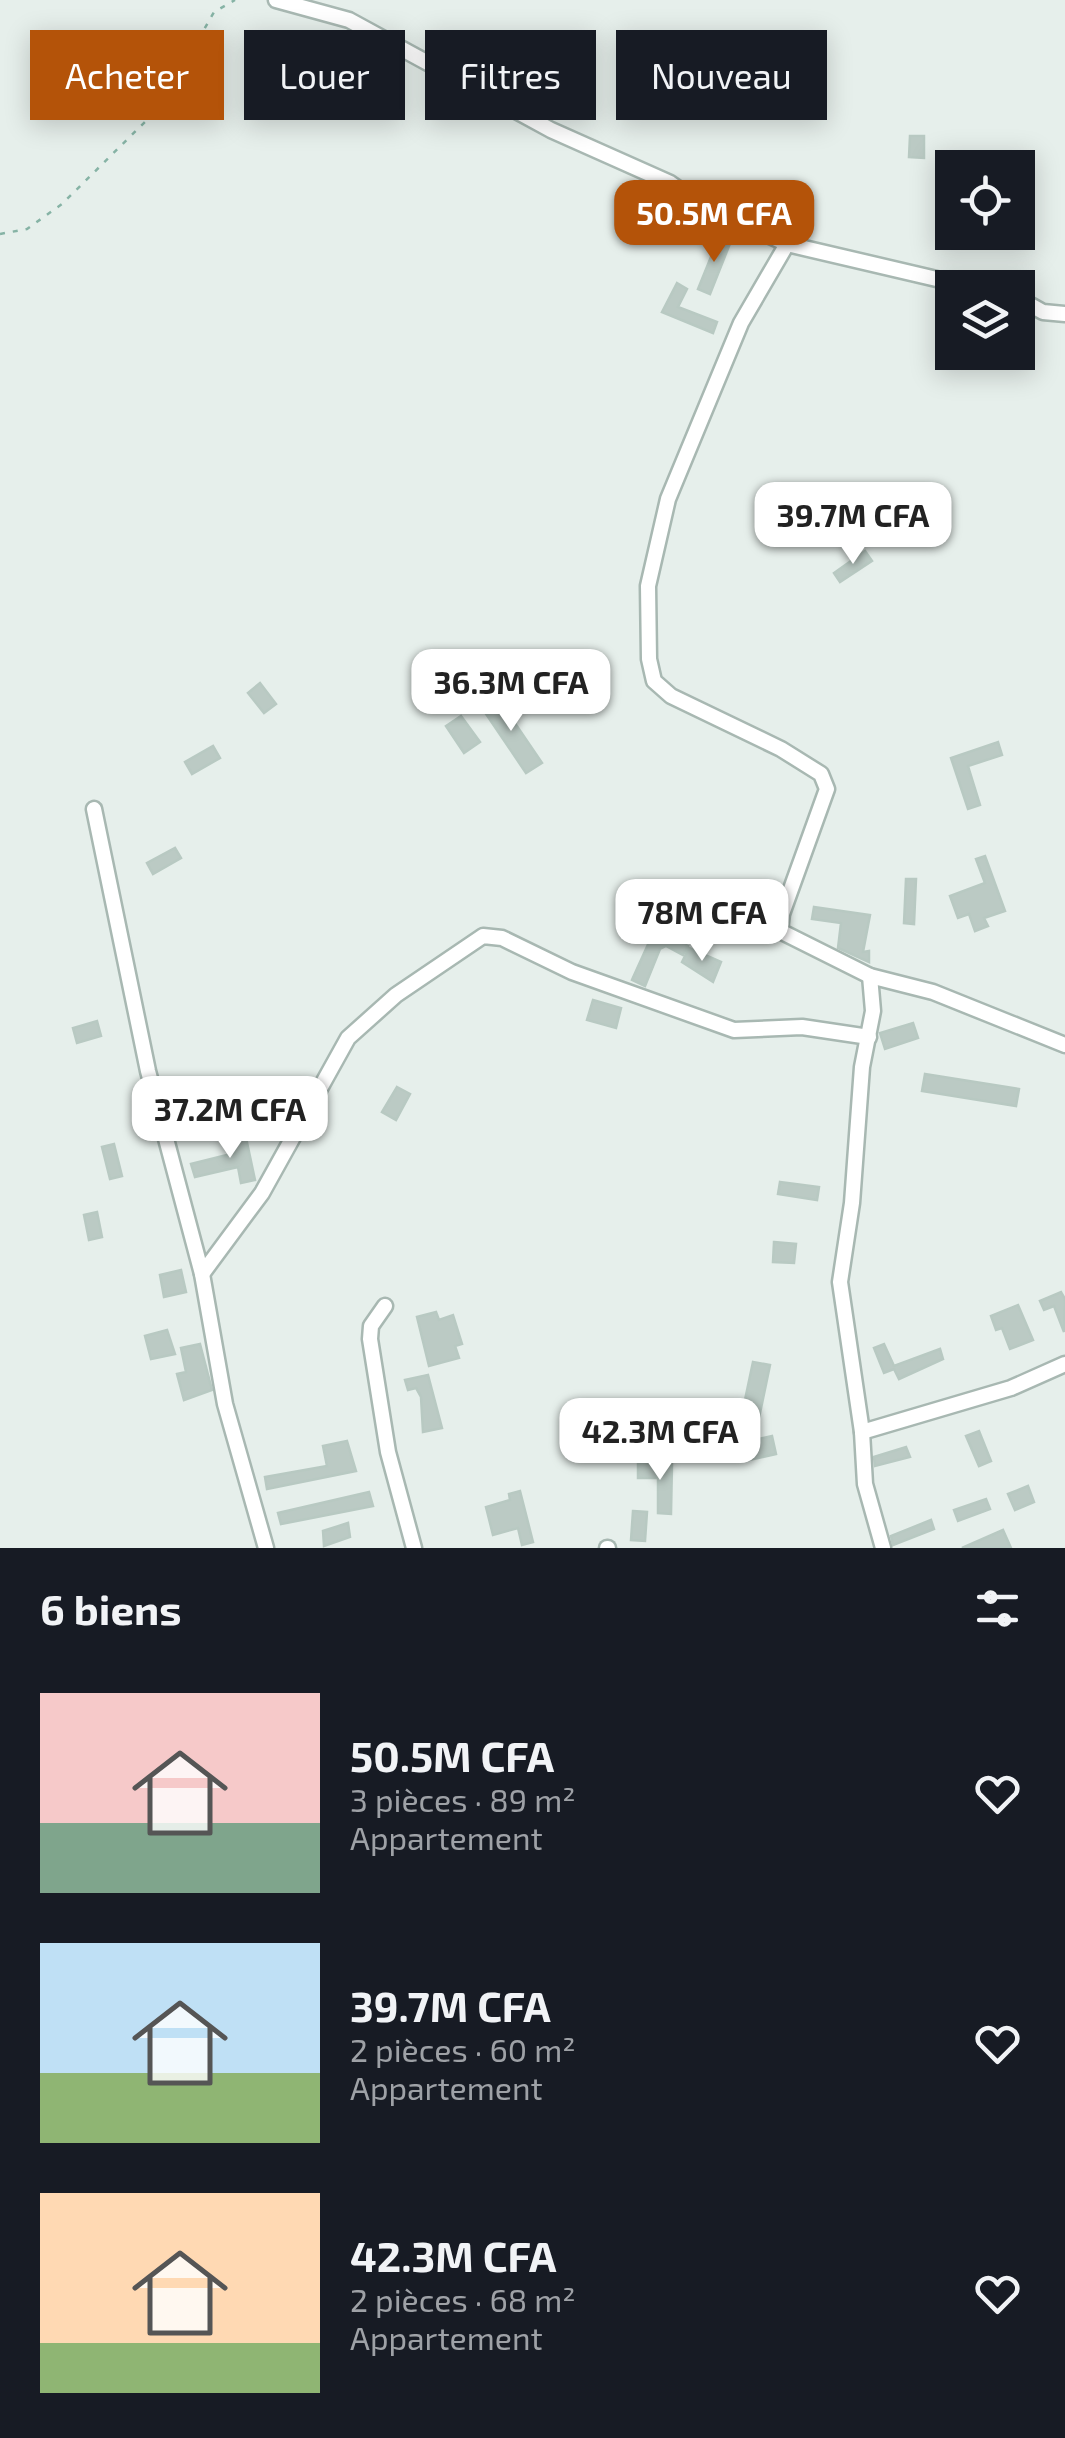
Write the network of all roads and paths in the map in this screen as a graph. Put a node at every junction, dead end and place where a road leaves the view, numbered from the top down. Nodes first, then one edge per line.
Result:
1 (234, 0) edge
2 (276, 0) edge
3 (0, 234) edge
4 (788, 244) junction
5 (935, 277) edge
6 (1035, 308) edge
7 (1065, 314) edge
8 (94, 809) dead end
9 (870, 976) junction
10 (869, 1037) junction
11 (1065, 1044) edge
12 (202, 1274) junction
13 (385, 1306) dead end
14 (1065, 1364) edge
15 (862, 1432) junction
16 (266, 1548) edge
17 (414, 1548) edge
18 (882, 1548) edge

1 - 3 path
2 - 4 street
4 - 5 street
4 - 9 street
6 - 7 street
8 - 12 street
9 - 10 street
9 - 11 street
10 - 12 street
10 - 15 street
12 - 16 street
13 - 17 street
14 - 15 street
15 - 18 street

